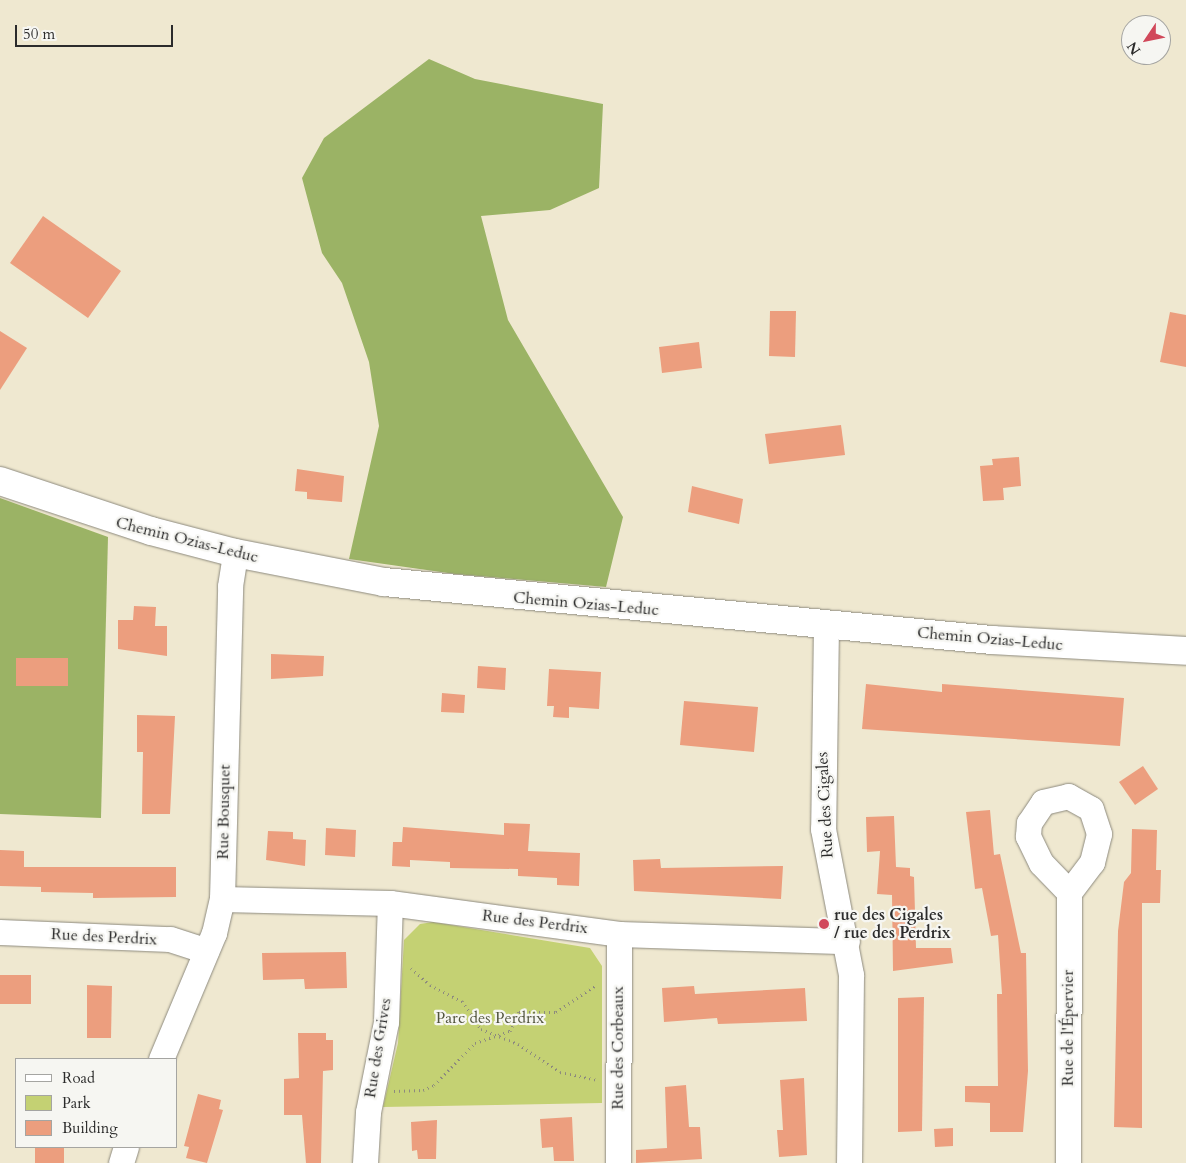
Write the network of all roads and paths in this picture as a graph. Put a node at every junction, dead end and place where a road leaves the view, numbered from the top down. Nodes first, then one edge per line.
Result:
1 (0, 481) edge
2 (236, 553) junction
3 (826, 625) junction
4 (1186, 651) edge
5 (1069, 892) dead end
6 (222, 900) junction
7 (390, 904) junction
8 (0, 932) edge
9 (619, 934) junction
10 (847, 941) junction
11 (206, 951) junction
12 (389, 958) junction
13 (618, 979) junction
14 (498, 1038) junction
15 (161, 1058) edge
16 (617, 1080) junction
17 (372, 1091) junction
18 (126, 1148) edge
19 (121, 1163) edge
20 (365, 1163) edge
21 (618, 1163) edge
22 (850, 1163) edge
23 (1068, 1163) edge

1 - 2 street, Chemin Ozias-Leduc
2 - 3 street, Chemin Ozias-Leduc
2 - 6 street, Rue Bousquet
3 - 4 street, Chemin Ozias-Leduc
3 - 10 street, Rue des Cigales
5 - 23 street, Rue de l'Épervier
6 - 7 street, Rue des Perdrix
6 - 11 street, Rue Bousquet
7 - 9 street, Rue des Perdrix
7 - 12 street, Rue des Grives
8 - 11 street, Rue des Perdrix
9 - 10 street, Rue des Perdrix
9 - 13 street, Rue des Corbeaux
10 - 22 street, Rue des Cigales
11 - 15 street, Rue Bousquet
12 - 14 path
12 - 17 street, Rue des Grives
13 - 14 path
13 - 16 street, Rue des Corbeaux
14 - 16 path
14 - 17 path
16 - 21 street, Rue des Corbeaux
17 - 20 street, Rue des Grives
18 - 19 street

